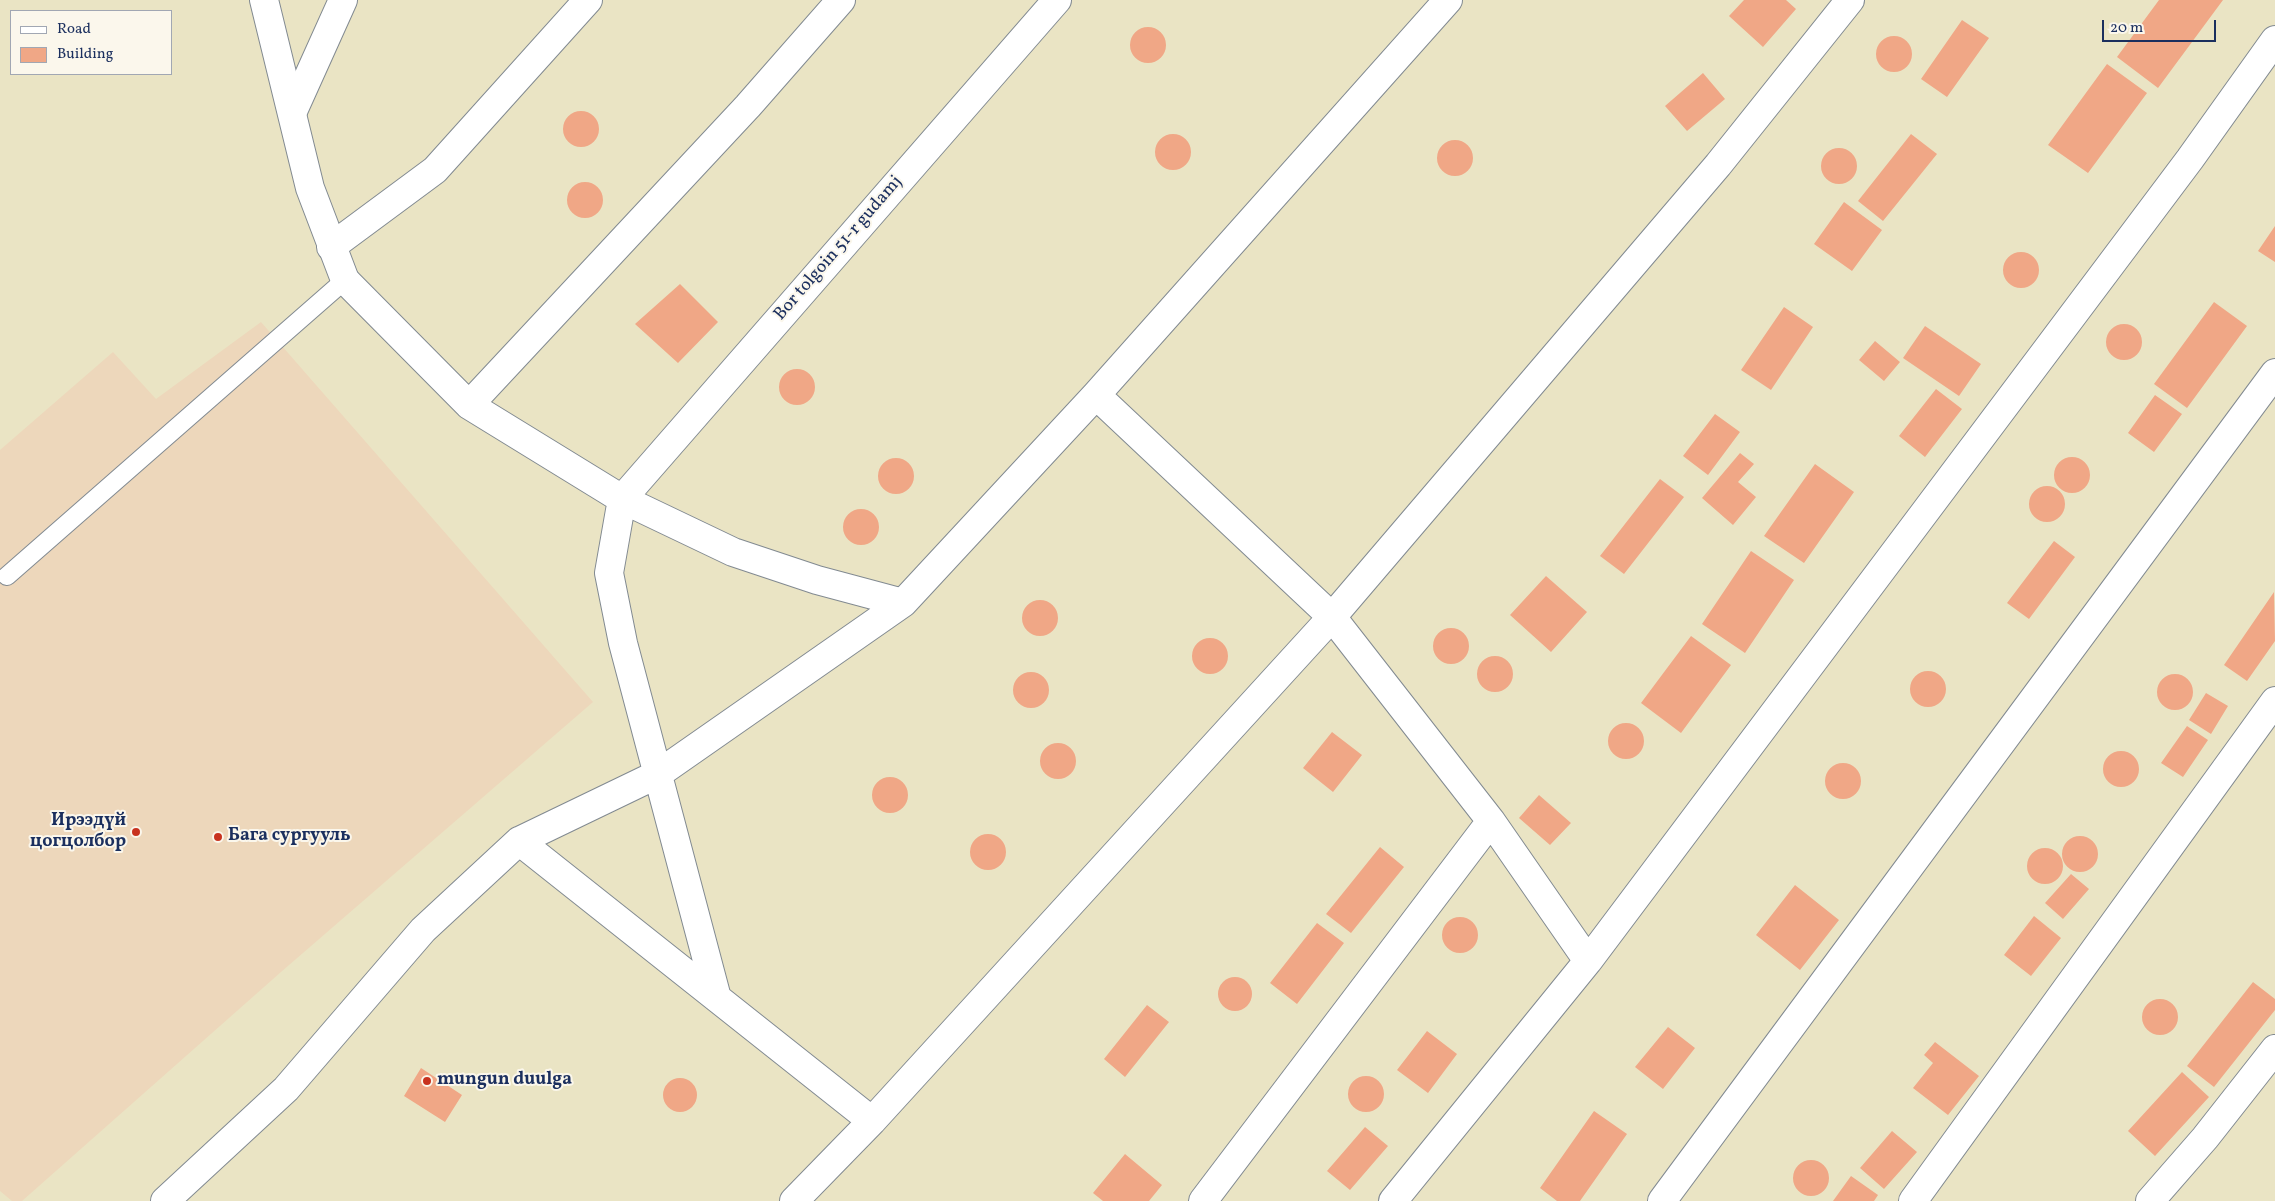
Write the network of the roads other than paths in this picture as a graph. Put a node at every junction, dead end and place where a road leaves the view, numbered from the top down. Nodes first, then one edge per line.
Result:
1 (264, 0) edge
2 (342, 0) edge
3 (588, 0) edge
4 (842, 0) edge
5 (1057, 0) edge
6 (1448, 0) edge
7 (1850, 0) edge
8 (2275, 40) edge
9 (293, 111) junction
10 (331, 246) junction
11 (345, 280) junction
12 (2275, 373) edge
13 (1096, 395) junction
14 (469, 405) junction
15 (622, 499) junction
16 (7, 576) dead end
17 (903, 603) junction
18 (1332, 617) junction
19 (2275, 701) edge
20 (658, 774) junction
21 (1490, 821) junction
22 (519, 841) junction
23 (1588, 961) junction
24 (717, 998) junction
25 (2275, 1049) edge
26 (872, 1121) junction
27 (164, 1201) edge
28 (794, 1201) edge
29 (1203, 1201) edge
30 (1393, 1201) edge
31 (1662, 1201) edge
32 (1913, 1201) edge
33 (2150, 1201) edge

1 - 9 street
2 - 9 street
3 - 10 street
4 - 14 street
5 - 15 street, Bor tolgoin 51-r gudamj
6 - 13 street
7 - 18 street
8 - 23 street
9 - 10 street
10 - 11 street
11 - 14 street
11 - 16 lane
12 - 31 street
13 - 17 street
13 - 18 street
14 - 15 street
15 - 17 street
15 - 20 street
17 - 20 street
18 - 21 street
18 - 26 street
19 - 32 street
20 - 22 street
20 - 24 street
21 - 23 street
21 - 29 street
22 - 24 street
22 - 27 street
23 - 30 street
24 - 26 street
25 - 33 street
26 - 28 street

